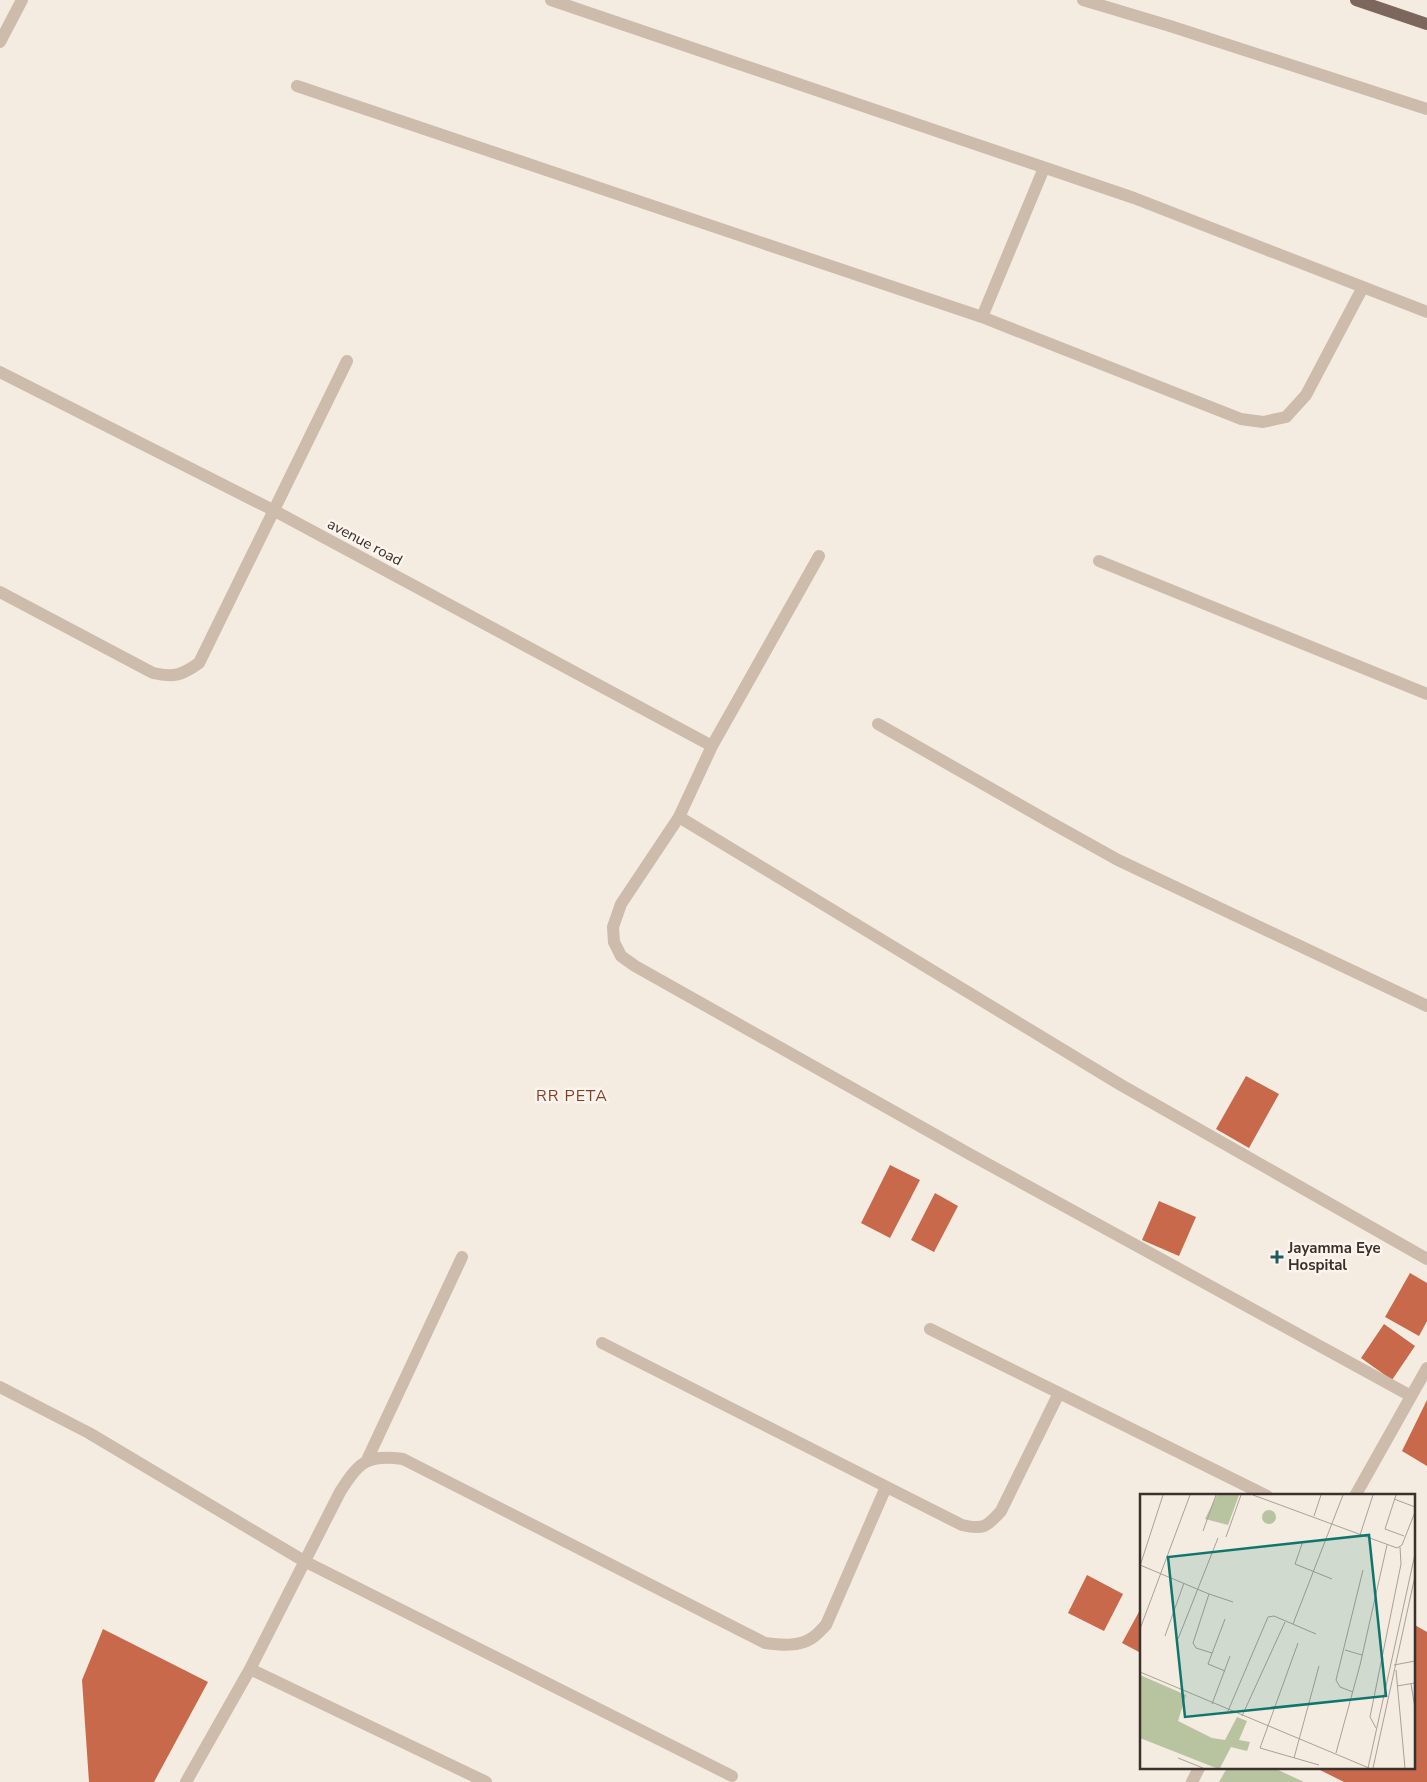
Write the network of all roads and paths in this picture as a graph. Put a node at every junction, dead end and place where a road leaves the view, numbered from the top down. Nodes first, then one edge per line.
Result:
1 (22, 0) edge
2 (551, 0) edge
3 (1083, 0) edge
4 (1356, 0) edge
5 (1427, 24) edge
6 (0, 42) edge
7 (297, 86) dead end
8 (1427, 109) edge
9 (1044, 168) junction
10 (1363, 287) junction
11 (1427, 312) edge
12 (982, 316) junction
13 (347, 361) dead end
14 (0, 372) edge
15 (273, 510) junction
16 (819, 556) dead end
17 (1099, 561) dead end
18 (0, 592) edge
19 (1427, 694) edge
20 (878, 724) dead end
21 (712, 746) junction
22 (679, 817) junction
23 (1427, 1006) edge
24 (462, 1257) dead end
25 (1427, 1259) edge
26 (930, 1329) dead end
27 (602, 1344) dead end
28 (1427, 1368) edge
29 (0, 1387) edge
30 (1059, 1393) junction
31 (1411, 1396) junction
32 (367, 1460) junction
33 (886, 1487) junction
34 (1263, 1494) edge
35 (1356, 1494) edge
36 (304, 1561) junction
37 (250, 1669) junction
38 (1198, 1770) edge
39 (732, 1776) dead end
40 (186, 1782) edge
41 (486, 1782) edge
42 (1192, 1782) edge

1 - 6 street
2 - 9 street
3 - 8 street
4 - 5 main road
7 - 12 street
9 - 10 street
9 - 12 street
10 - 11 street
10 - 12 street
13 - 15 street
14 - 15 street, avenue road
15 - 18 street
15 - 21 street, avenue road
16 - 21 street
17 - 19 street
20 - 23 street
21 - 22 street
22 - 25 street
22 - 31 street
24 - 32 street
26 - 30 street
27 - 33 street
28 - 31 street
29 - 36 street
30 - 33 street
30 - 34 street
31 - 35 street
32 - 33 street
32 - 36 street
36 - 37 street
36 - 39 street
37 - 40 street
37 - 41 street
38 - 42 street

